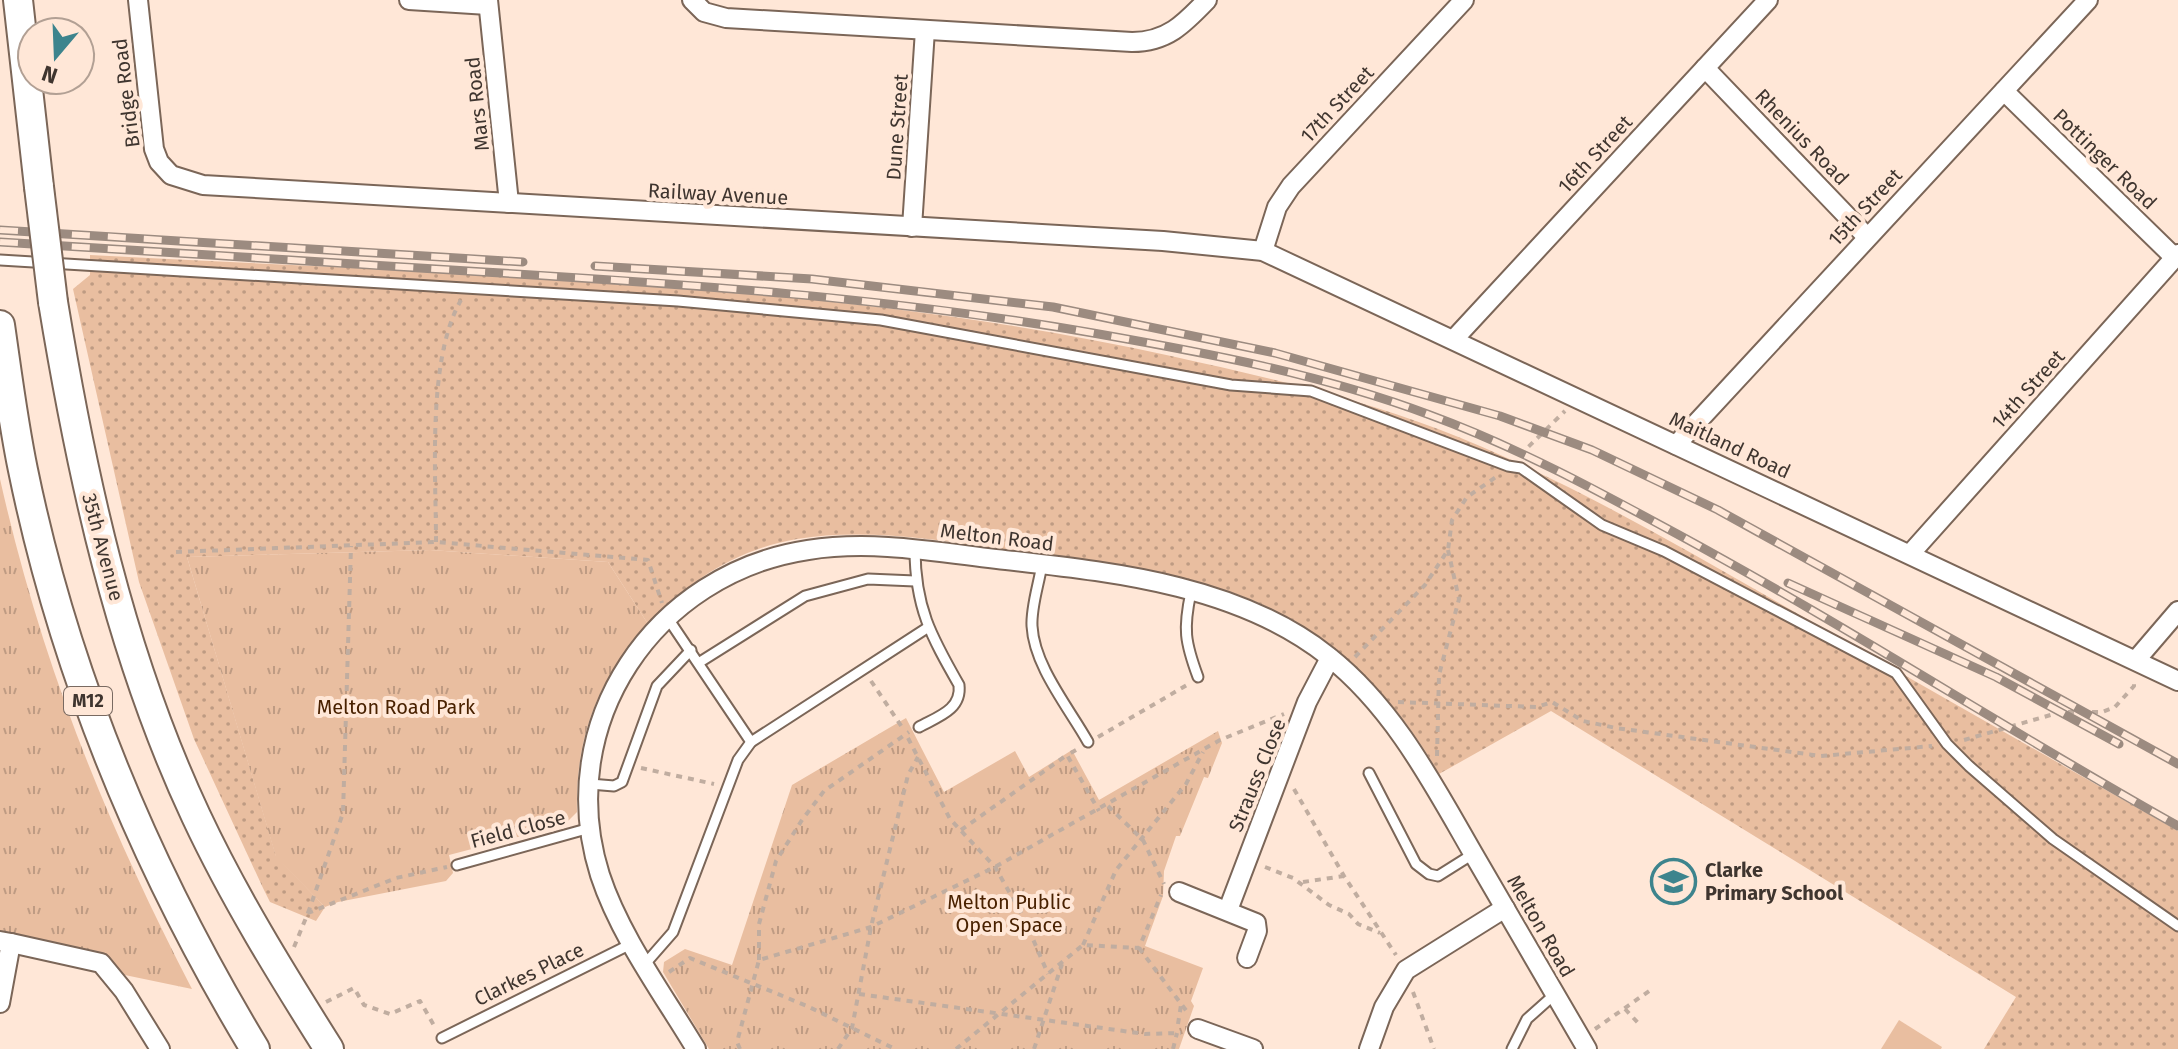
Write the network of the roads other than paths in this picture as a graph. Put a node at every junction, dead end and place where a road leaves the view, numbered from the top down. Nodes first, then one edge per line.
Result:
1 (18, 0) edge
2 (138, 0) edge
3 (409, 0) edge
4 (692, 0) edge
5 (1207, 0) edge
6 (1464, 0) edge
7 (1768, 0) edge
8 (2088, 0) edge
9 (488, 2) edge
10 (925, 30) junction
11 (1705, 68) junction
12 (2004, 91) junction
13 (171, 175) joint
14 (509, 203) junction
15 (912, 227) junction
16 (1867, 237) junction
17 (1263, 251) junction
18 (2176, 256) edge
19 (0, 260) edge
20 (0, 325) edge
21 (1455, 338) junction
22 (1676, 445) junction
23 (915, 549) junction
24 (1911, 553) junction
25 (1042, 564) junction
26 (915, 581) junction
27 (1191, 592) junction
28 (2178, 611) edge
29 (667, 617) junction
30 (927, 628) junction
31 (691, 650) junction
32 (2136, 660) junction
33 (700, 662) junction
34 (1337, 664) junction
35 (1198, 677) road end
36 (2178, 681) edge
37 (919, 727) road end
38 (751, 742) junction
39 (1088, 742) road end
40 (1369, 773) dead end
41 (589, 784) junction
42 (590, 828) junction
43 (1473, 854) junction
44 (457, 865) road end
45 (1179, 892) dead end
46 (1505, 908) junction
47 (1228, 910) junction
48 (2178, 926) edge
49 (5, 942) edge
50 (633, 943) junction
51 (1247, 958) dead end
52 (645, 964) junction
53 (1555, 994) junction
54 (0, 1003) edge
55 (1198, 1029) road end
56 (442, 1038) road end
57 (1584, 1043) edge
58 (160, 1049) edge
59 (255, 1049) edge
60 (329, 1049) edge
61 (696, 1049) edge
62 (1253, 1049) edge
63 (1369, 1049) edge
64 (1512, 1049) edge

1 - 60 main road, 35th Avenue, bridge
2 - 13 street, Bridge Road
3 - 9 street
4 - 10 street
5 - 10 street
6 - 17 street, 17th Street
7 - 11 street, 16th Street
8 - 12 street, 15th Street
9 - 14 street, Mars Road
10 - 15 street, Dune Street
11 - 16 street, Rhenius Road
11 - 21 street, 16th Street
12 - 16 street, 15th Street
12 - 18 street, Pottinger Road
13 - 14 street, Railway Avenue
14 - 15 street, Railway Avenue
15 - 17 street, Railway Avenue
16 - 22 street, 15th Street
17 - 21 street, Maitland Road
18 - 24 street, 14th Street
19 - 48 lane
20 - 59 main road, M12
21 - 22 street, Maitland Road
22 - 24 street, Maitland Road
23 - 25 street, Melton Road
23 - 26 lane
23 - 29 street, Melton Road
24 - 32 street, Maitland Road
25 - 27 street, Melton Road
25 - 39 lane
26 - 30 lane
26 - 33 lane
27 - 34 street, Melton Road
27 - 35 lane
28 - 32 street
29 - 31 lane
29 - 41 street, Melton Road
30 - 37 lane
30 - 38 lane
31 - 33 lane
31 - 41 lane
32 - 36 street, Maitland Road
33 - 38 lane
34 - 43 street, Melton Road
34 - 47 street, Strauss Close
38 - 52 lane
40 - 43 lane
41 - 42 street, Melton Road
42 - 44 lane, Field Close
42 - 50 street, Melton Road
43 - 46 street, Melton Road
45 - 47 street
46 - 53 street, Melton Road
46 - 63 street
47 - 51 street
49 - 54 street
49 - 58 street
50 - 52 street, Melton Road
50 - 56 lane, Clarkes Place
52 - 61 street, Melton Road
53 - 57 street, Melton Road
53 - 64 lane
55 - 62 street

